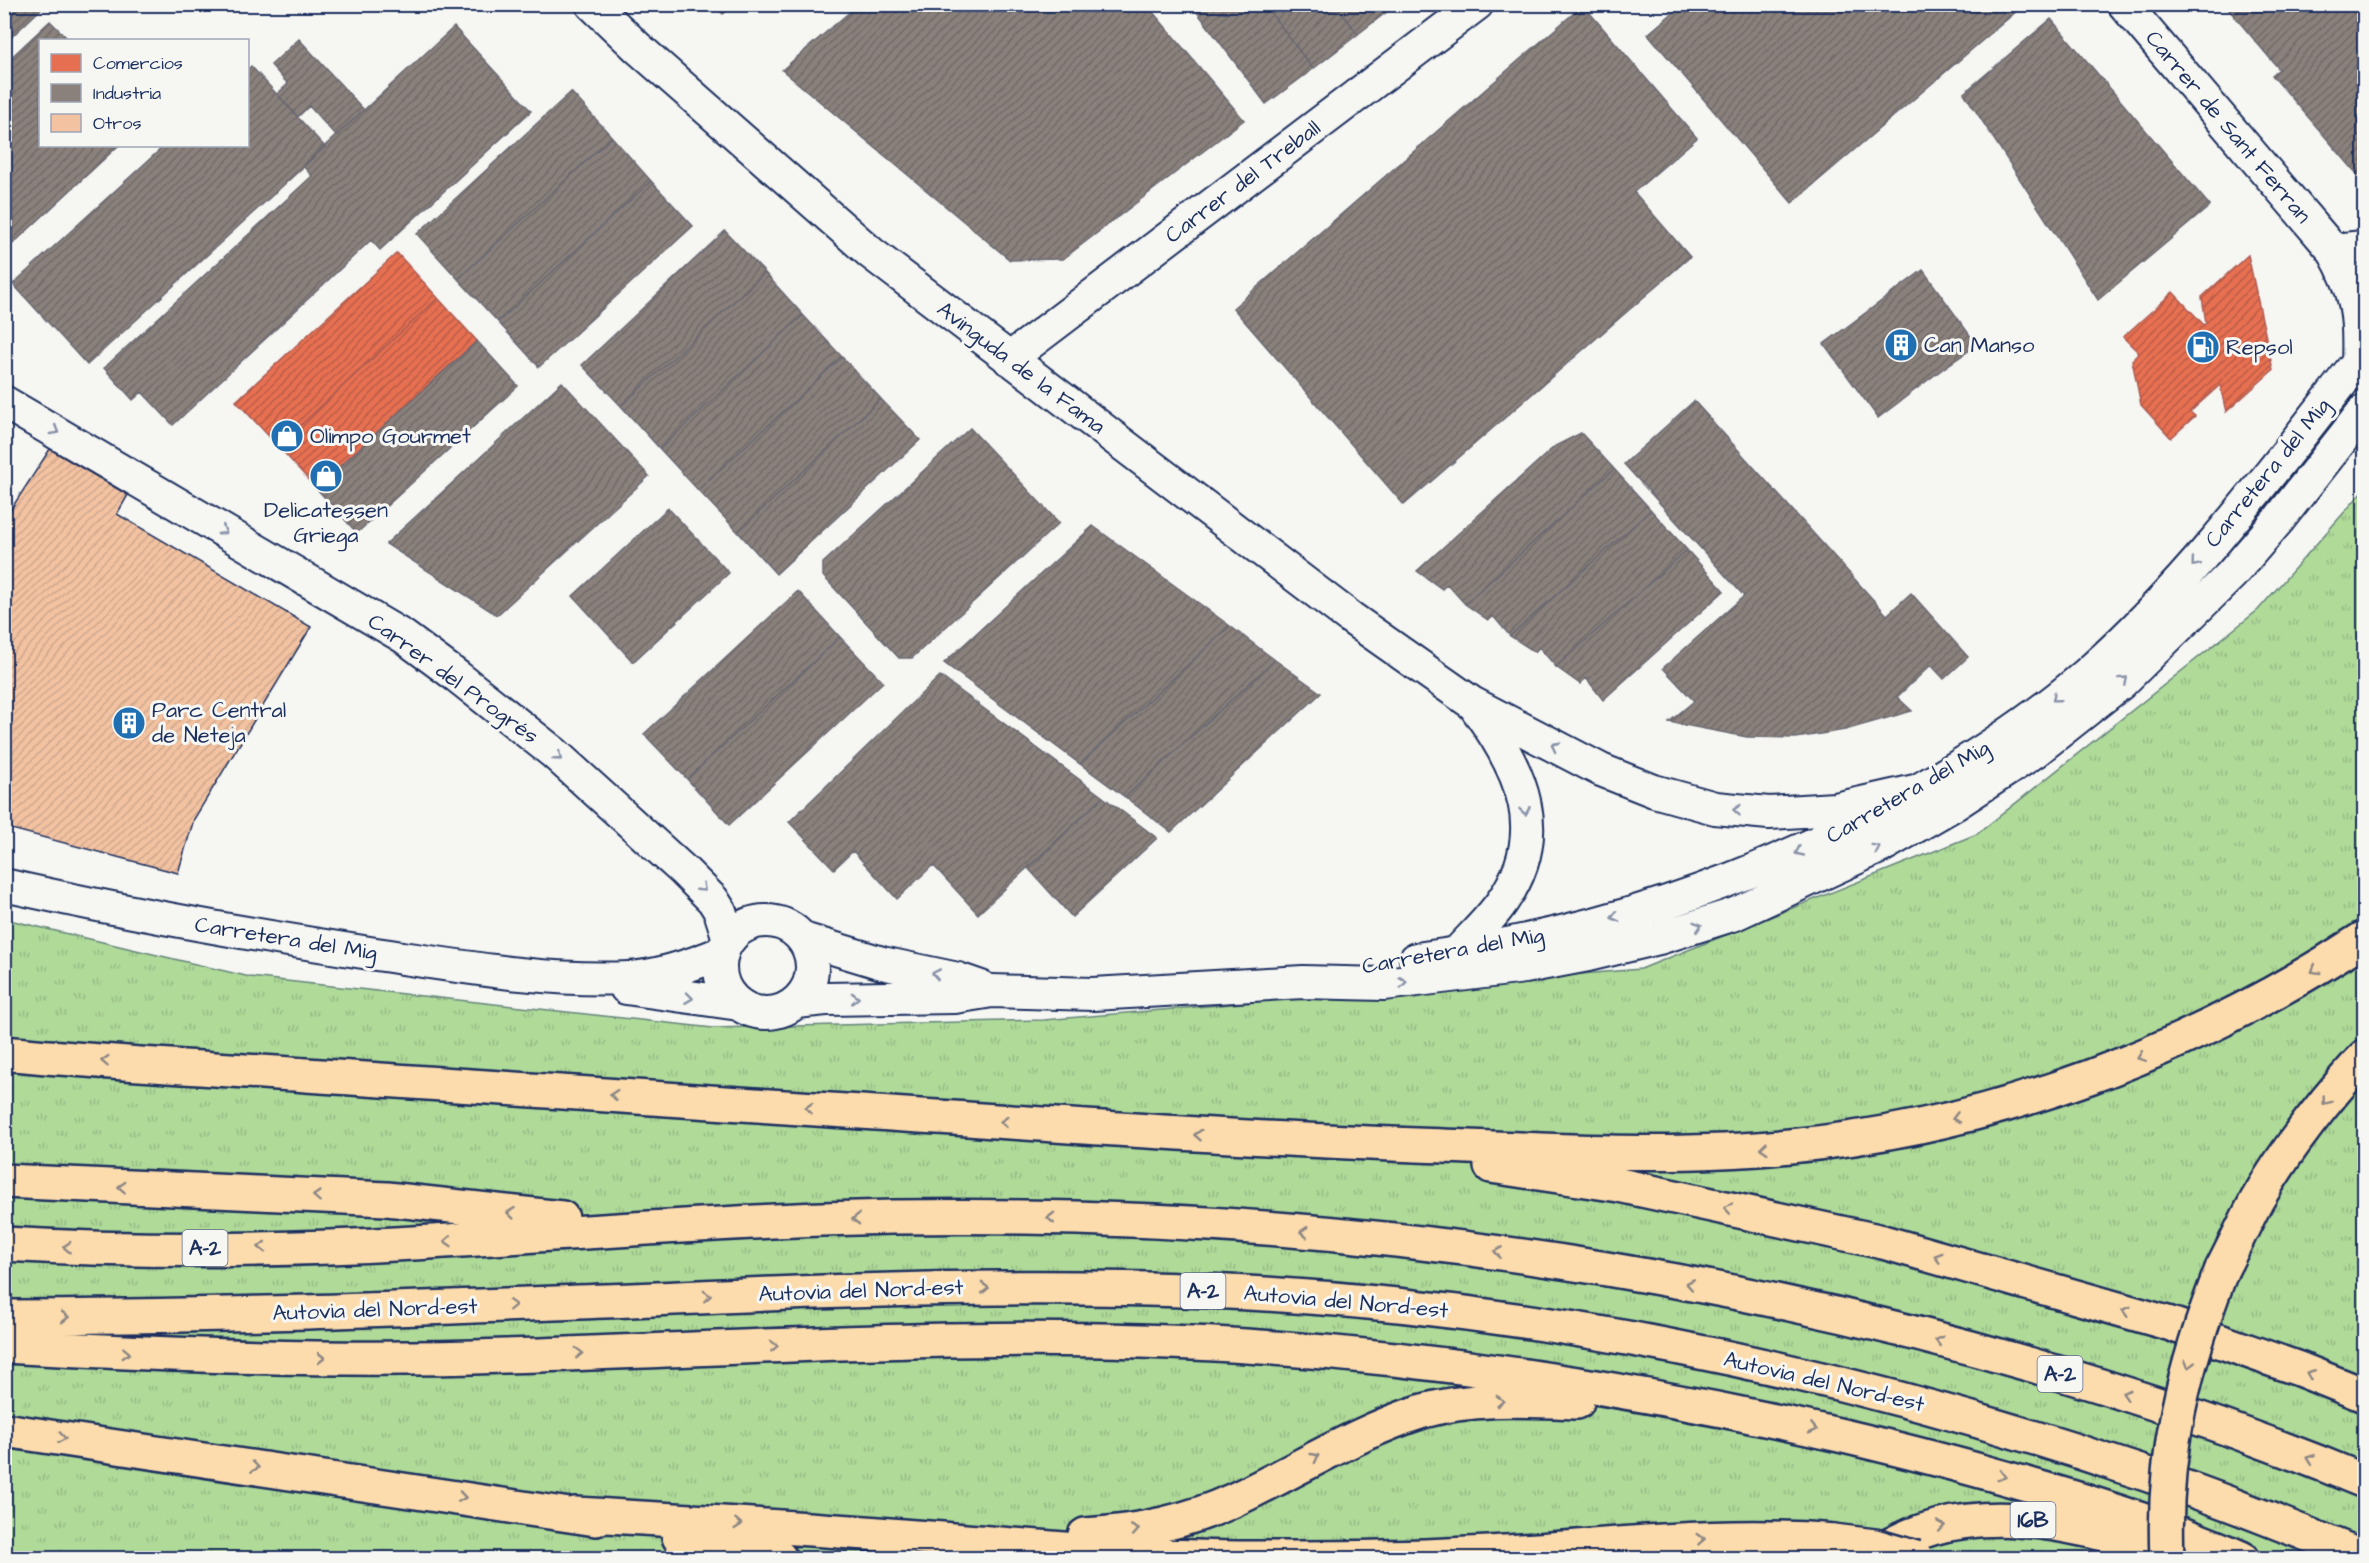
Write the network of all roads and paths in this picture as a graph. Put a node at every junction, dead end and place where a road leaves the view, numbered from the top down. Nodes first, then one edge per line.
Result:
1 (592, 4) edge
2 (1477, 4) edge
3 (2124, 4) edge
4 (2364, 247) edge
5 (2333, 250) junction
6 (1009, 359) junction
7 (2361, 359) edge
8 (4, 402) edge
9 (2364, 411) edge
10 (1473, 703) junction
11 (1919, 790) junction
12 (4, 885) edge
13 (2364, 938) edge
14 (803, 939) junction
15 (725, 946) junction
16 (1456, 954) junction
17 (569, 977) junction
18 (1303, 981) junction
19 (992, 991) junction
20 (796, 1002) junction
21 (739, 1004) junction
22 (4, 1055) edge
23 (2364, 1057) edge
24 (1257, 1138) junction
25 (4, 1181) edge
26 (653, 1228) junction
27 (4, 1244) edge
28 (4, 1317) edge
29 (4, 1346) edge
30 (2364, 1395) edge
31 (1756, 1416) junction
32 (4, 1430) edge
33 (2364, 1481) edge
34 (574, 1514) junction
35 (930, 1538) junction
36 (2364, 1557) edge
37 (780, 1558) edge
38 (1869, 1558) edge
39 (1916, 1558) edge
40 (2167, 1558) edge
41 (2200, 1558) edge
42 (2241, 1558) edge

1 - 6 street, Avinguda de la Fama
2 - 6 street, Carrer del Treball
3 - 5 street, Carrer de Sant Ferran
4 - 5 street
5 - 7 street, Carrer de Sant Ferran
6 - 10 street, Avinguda de la Fama
7 -> 11 street, Carretera del Mig
8 -> 15 street, Carrer del Progrés
18 -> 9 street, Carretera del Mig
11 -> 10 street
10 -> 16 street
11 -> 16 street, Carretera del Mig
12 - 17 street, Carretera del Mig
13 -> 24 highway
14 - 15 street
19 -> 14 street, Carretera del Mig
14 - 20 street
15 - 17 street, Carretera del Mig
15 - 21 street
16 - 18 street, Carretera del Mig
17 -> 21 street, Carretera del Mig
18 - 19 street, Carretera del Mig
20 -> 19 street, Carretera del Mig
20 - 21 street
24 -> 22 highway
23 -> 40 highway, bridge
30 -> 24 highway
26 -> 25 highway
26 -> 27 highway, A-2
33 -> 26 highway, A-2
28 -> 36 highway, Autovia del Nord-est / A-2
29 -> 31 highway
35 -> 31 highway
31 -> 42 highway
32 -> 34 highway
34 -> 35 highway
34 - 37 highway
35 -> 39 highway, bridge
38 -> 41 highway, 16B

